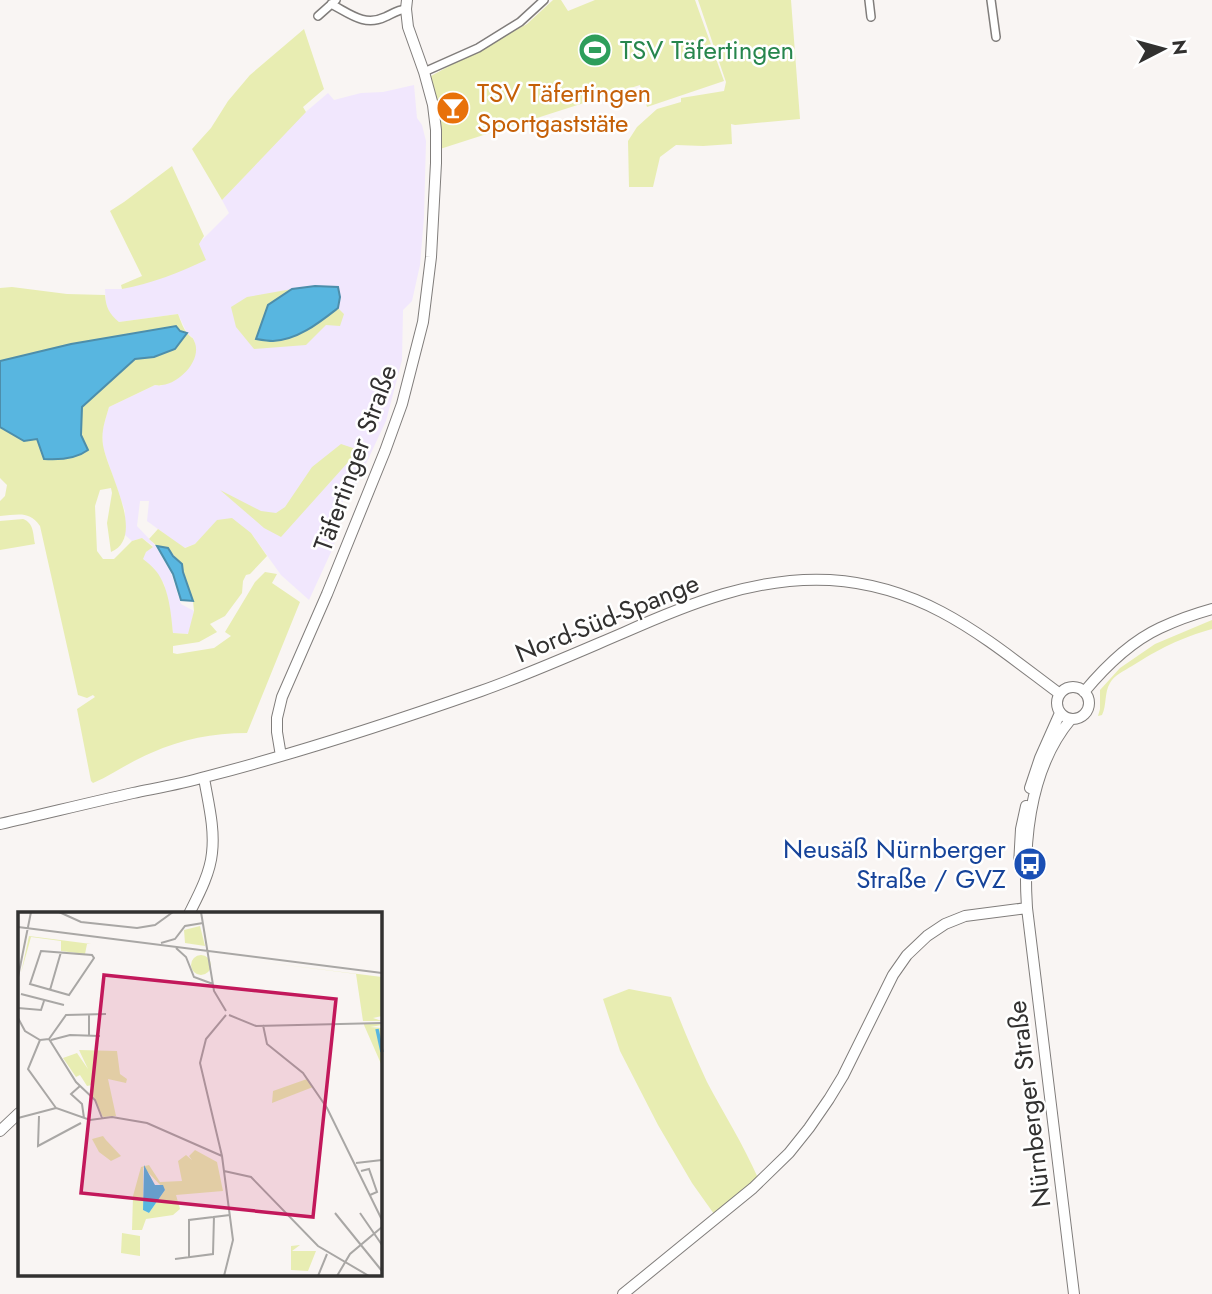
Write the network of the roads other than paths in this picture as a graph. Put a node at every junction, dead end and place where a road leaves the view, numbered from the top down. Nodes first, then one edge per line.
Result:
1 (544, 0) edge
2 (869, 0) edge
3 (991, 0) edge
4 (334, 2) edge
5 (406, 5) edge
6 (318, 16) dead end
7 (871, 17) dead end
8 (996, 37) dead end
9 (424, 72) junction
10 (1212, 609) edge
11 (1084, 692) junction
12 (1060, 694) junction
13 (1060, 713) junction
14 (1071, 719) junction
15 (281, 756) junction
16 (204, 778) junction
17 (1034, 785) junction
18 (0, 824) edge
19 (1027, 908) junction
20 (190, 912) edge
21 (18, 1114) edge
22 (0, 1131) edge
23 (623, 1294) edge
24 (1074, 1294) edge

1 - 9 street
2 - 7 street
3 - 8 street
4 - 5 street
4 - 6 street
5 - 9 street, Täfertinger Straße
9 - 15 street, Täfertinger Straße
10 - 11 street
11 - 12 street
11 - 14 street
12 - 13 street
12 - 15 street, Nord-Süd-Spange
13 - 14 street
13 - 17 street
14 - 17 street
15 - 16 street, Nord-Süd-Spange
16 - 18 street, Nord-Süd-Spange
16 - 20 street
17 - 19 street, Nürnberger Straße
19 - 23 street
19 - 24 street, Nürnberger Straße
21 - 22 street

